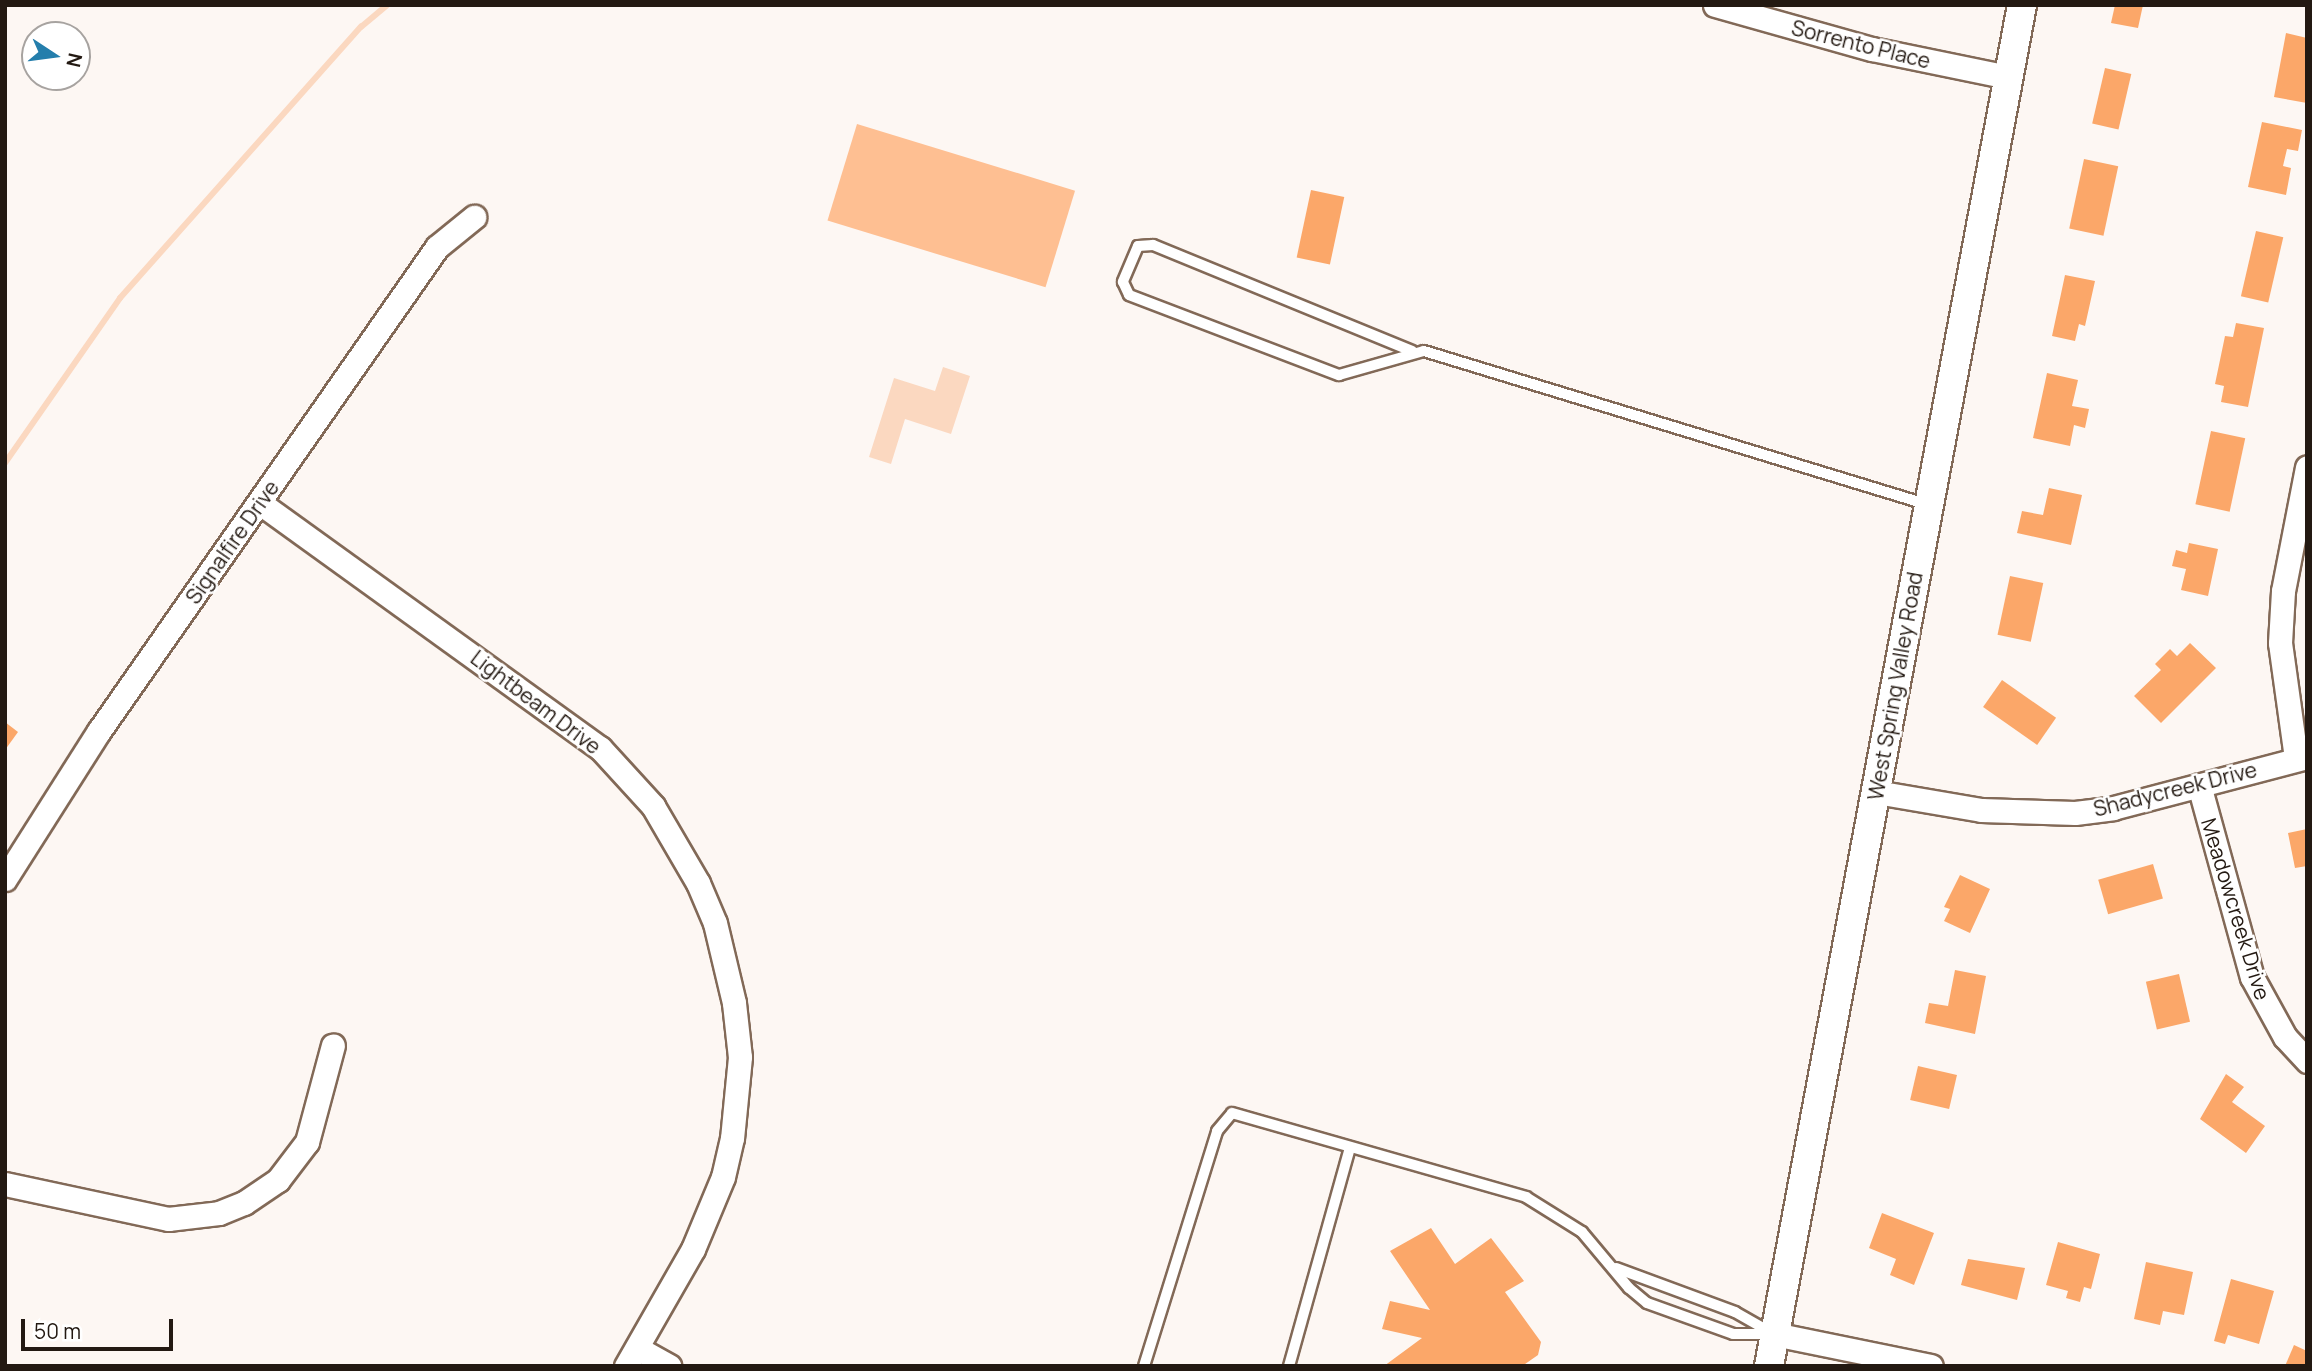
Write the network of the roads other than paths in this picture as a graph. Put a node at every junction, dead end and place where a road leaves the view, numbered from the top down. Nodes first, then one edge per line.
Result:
1 (1715, 5) edge
2 (2022, 5) edge
3 (2008, 77) junction
4 (474, 217) dead end
5 (1412, 351) junction
6 (2307, 467) edge
7 (260, 503) junction
8 (1929, 505) junction
9 (2301, 758) edge
10 (2199, 785) junction
11 (1875, 792) junction
12 (5, 879) edge
13 (333, 1045) dead end
14 (2307, 1061) edge
15 (1350, 1147) junction
16 (5, 1184) edge
17 (1613, 1266) junction
18 (1774, 1334) junction
19 (631, 1357) edge
20 (669, 1366) edge
21 (1144, 1366) edge
22 (1289, 1366) edge
23 (1769, 1366) edge
24 (1931, 1366) edge

1 - 3 street, Sorrento Place
2 - 3 street, West Spring Valley Road
3 - 8 street, West Spring Valley Road
4 - 7 street, Signalfire Drive
5 - 5 lane
5 - 8 lane
6 - 9 street
7 - 12 street, Signalfire Drive
7 - 19 street, Lightbeam Drive
8 - 11 street, West Spring Valley Road
9 - 10 street, Shadycreek Drive
10 - 11 street, Shadycreek Drive
10 - 14 street, Meadowcreek Drive
11 - 18 street, West Spring Valley Road
13 - 16 street
15 - 17 lane
15 - 21 lane
15 - 22 lane
17 - 18 lane
17 - 18 lane
18 - 23 street, West Spring Valley Road
18 - 24 street
19 - 20 street

